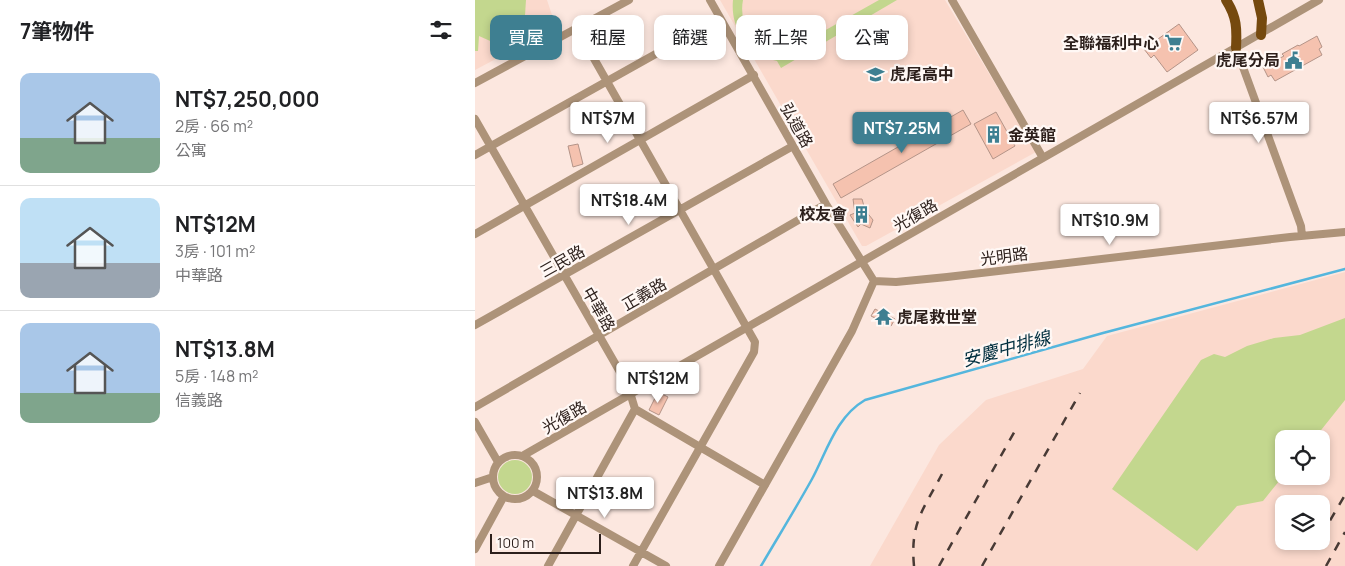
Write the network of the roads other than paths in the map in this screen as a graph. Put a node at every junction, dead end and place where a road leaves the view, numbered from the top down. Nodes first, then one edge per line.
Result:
1 (629, 0) edge
2 (710, 0) edge
3 (952, 0) edge
4 (1226, 0) edge
5 (1258, 0) edge
6 (1319, 0) edge
7 (600, 15) edge
8 (719, 15) edge
9 (726, 27) edge
10 (572, 29) edge
11 (1261, 35) junction
12 (1236, 48) junction
13 (654, 54) edge
14 (595, 60) edge
15 (754, 75) junction
16 (606, 80) junction
17 (475, 83) edge
18 (475, 119) edge
19 (640, 138) junction
20 (490, 146) junction
21 (793, 146) junction
22 (475, 155) edge
23 (1043, 158) junction
24 (826, 204) junction
25 (524, 205) junction
26 (680, 209) junction
27 (1345, 232) edge
28 (475, 234) edge
29 (1301, 236) junction
30 (862, 262) junction
31 (714, 270) junction
32 (564, 276) junction
33 (874, 281) junction
34 (475, 325) edge
35 (747, 327) junction
36 (599, 336) junction
37 (631, 395) junction
38 (475, 407) edge
39 (635, 409) junction
40 (475, 422) edge
41 (701, 448) junction
42 (524, 455) junction
43 (498, 462) junction
44 (493, 477) junction
45 (475, 483) edge
46 (765, 485) junction
47 (533, 491) junction
48 (504, 496) junction
49 (576, 515) junction
50 (475, 549) edge
51 (641, 552) junction
52 (547, 566) edge
53 (633, 566) edge
54 (666, 566) edge
55 (719, 566) edge

1 - 7 street
2 - 8 street, 弘道路
3 - 23 street
4 - 12 main road
5 - 11 main road
6 - 11 street, 光復路
9 - 15 street, 弘道路
10 - 17 street
11 - 12 street, 光復路
12 - 23 street, 光復路
12 - 29 street
13 - 16 street
14 - 16 street
15 - 19 street
15 - 21 street, 弘道路
16 - 19 street
16 - 20 street
18 - 20 street, 中華路
19 - 25 street
19 - 26 street
20 - 22 street
20 - 25 street, 中華路
21 - 24 street, 弘道路
21 - 26 street, 三民路
23 - 30 street, 光復路
24 - 30 street, 弘道路
24 - 31 street, 正義路
25 - 28 street
25 - 32 street, 中華路
26 - 31 street
26 - 32 street, 三民路
27 - 29 street, 光明路
29 - 33 street, 光明路
30 - 33 street, 弘道路
30 - 35 street, 光復路
31 - 35 street
31 - 36 street, 正義路
32 - 34 street, 三民路
32 - 36 street, 中華路
33 - 46 street
35 - 37 street, 光復路
35 - 41 street
36 - 37 street, 中華路
36 - 38 street, 正義路
37 - 39 street, 中華路
37 - 42 street, 光復路
39 - 41 street
39 - 49 street
40 - 43 street
41 - 46 street
41 - 51 street
42 - 43 street, 光復路
42 - 47 street
43 - 44 street
44 - 45 street
44 - 48 street
46 - 55 street
47 - 48 street
47 - 49 street
48 - 50 street
49 - 51 street
49 - 52 street
51 - 53 street
51 - 54 street

